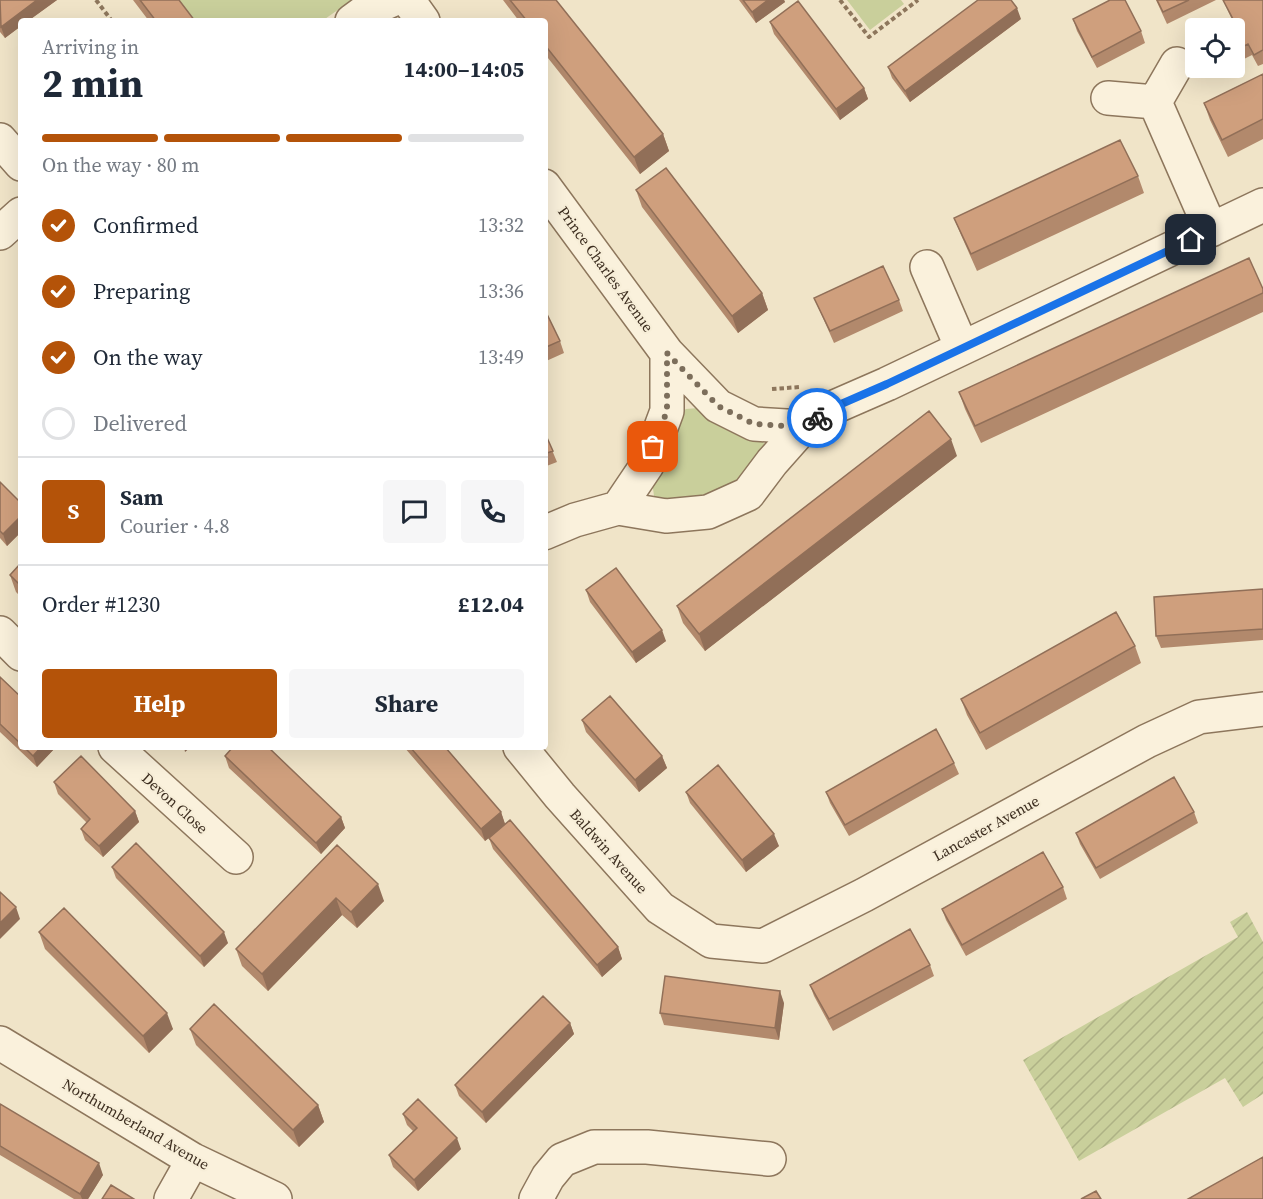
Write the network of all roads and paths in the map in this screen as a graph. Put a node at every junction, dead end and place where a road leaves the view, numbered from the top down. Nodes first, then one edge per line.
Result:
1 (96, 0) edge
2 (392, 0) edge
3 (408, 0) edge
4 (840, 0) edge
5 (918, 0) edge
6 (110, 18) edge
7 (356, 18) edge
8 (421, 18) edge
9 (1177, 64) dead end
10 (1108, 98) dead end
11 (1155, 102) junction
12 (0, 140) edge
13 (18, 161) edge
14 (548, 191) edge
15 (1263, 206) edge
16 (18, 217) edge
17 (1211, 230) junction
18 (0, 233) edge
19 (927, 267) dead end
20 (962, 348) junction
21 (667, 353) junction
22 (803, 427) junction
23 (618, 508) junction
24 (548, 531) edge
25 (0, 633) edge
26 (18, 651) edge
27 (1263, 709) edge
28 (118, 750) edge
29 (522, 750) edge
30 (236, 857) dead end
31 (711, 941) joint
32 (0, 1043) edge
33 (769, 1159) dead end
34 (193, 1160) junction
35 (171, 1199) edge
36 (275, 1199) edge
37 (536, 1199) edge

1 - 6 path
2 - 7 street
3 - 8 street
4 - 5 path
9 - 11 street
10 - 11 street
11 - 17 street
12 - 13 street
14 - 21 street, Prince Charles Avenue
15 - 17 street
16 - 18 street
17 - 20 street
19 - 20 street
20 - 22 street
21 - 22 street, Prince Charles Avenue
21 - 23 street
22 - 23 street
23 - 24 street
25 - 26 street
27 - 31 street, Lancaster Avenue
28 - 30 street, Devon Close
29 - 31 street, Baldwin Avenue
32 - 34 street, Northumberland Avenue
33 - 37 street
34 - 35 street
34 - 36 street, Northumberland Avenue

